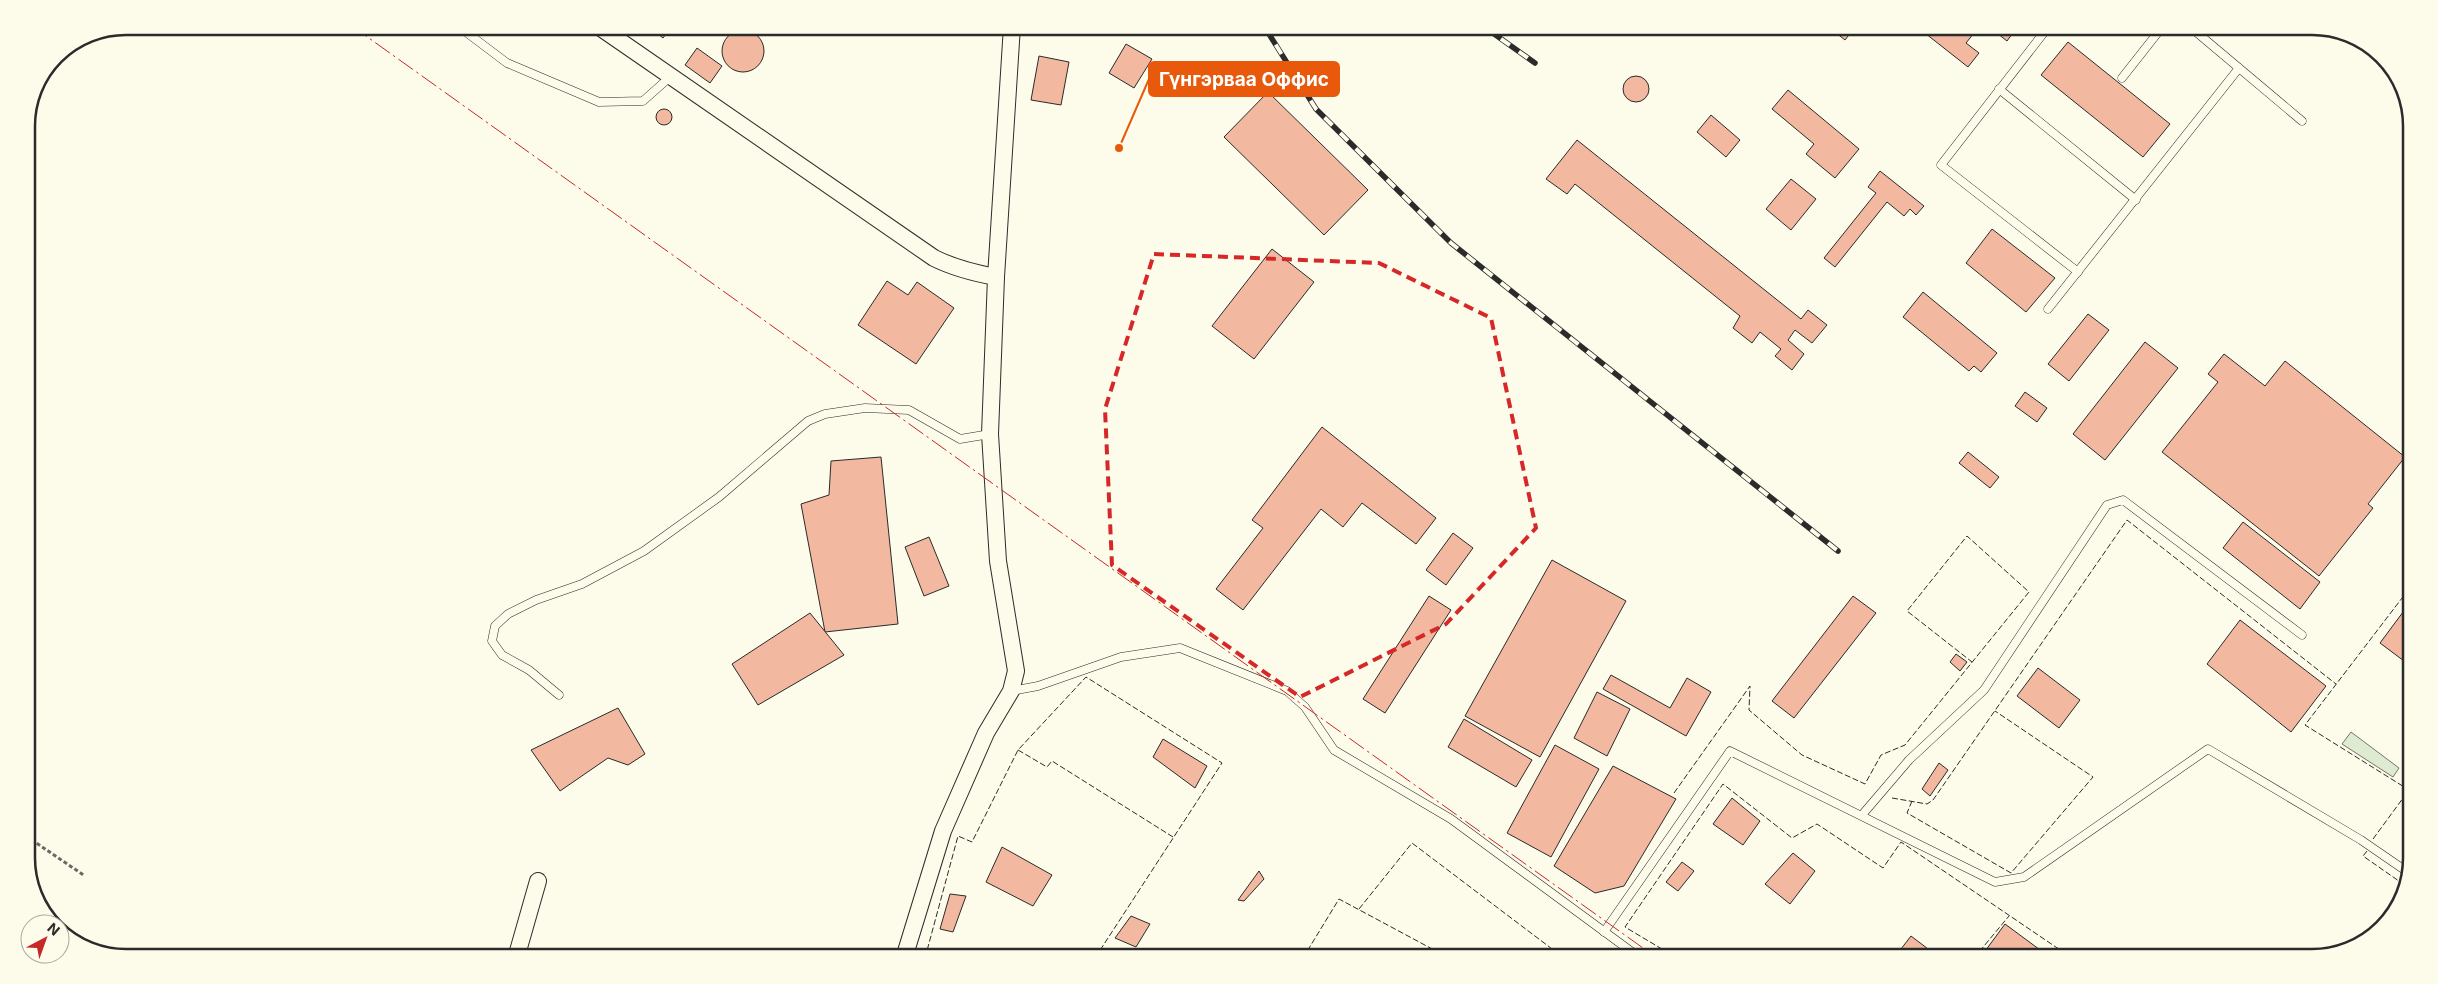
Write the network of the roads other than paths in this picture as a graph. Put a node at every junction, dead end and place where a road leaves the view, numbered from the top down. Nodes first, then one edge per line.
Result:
1 (470, 35) edge
2 (611, 35) edge
3 (1011, 35) edge
4 (2042, 35) edge
5 (2155, 35) edge
6 (2200, 35) edge
7 (2239, 68) junction
8 (670, 77) junction
9 (2122, 78) dead end
10 (2000, 89) junction
11 (2302, 121) dead end
12 (2136, 200) junction
13 (2078, 272) junction
14 (996, 277) junction
15 (2048, 309) dead end
16 (990, 434) junction
17 (2302, 635) dead end
18 (1011, 691) junction
19 (559, 695) dead end
20 (1862, 815) junction
21 (2402, 868) edge
22 (538, 881) dead end
23 (1604, 932) junction
24 (519, 949) edge
25 (907, 949) edge
26 (1628, 949) edge

1 - 8 lane
2 - 8 street
3 - 14 street
4 - 10 lane
5 - 9 lane
6 - 7 lane
7 - 11 lane
7 - 12 lane
8 - 14 street
10 - 12 lane
10 - 13 lane
12 - 13 lane
13 - 15 lane
14 - 16 street
16 - 18 street
16 - 19 lane
17 - 20 lane
18 - 23 lane
18 - 25 street
20 - 21 lane
20 - 23 lane
22 - 24 street
23 - 26 lane

